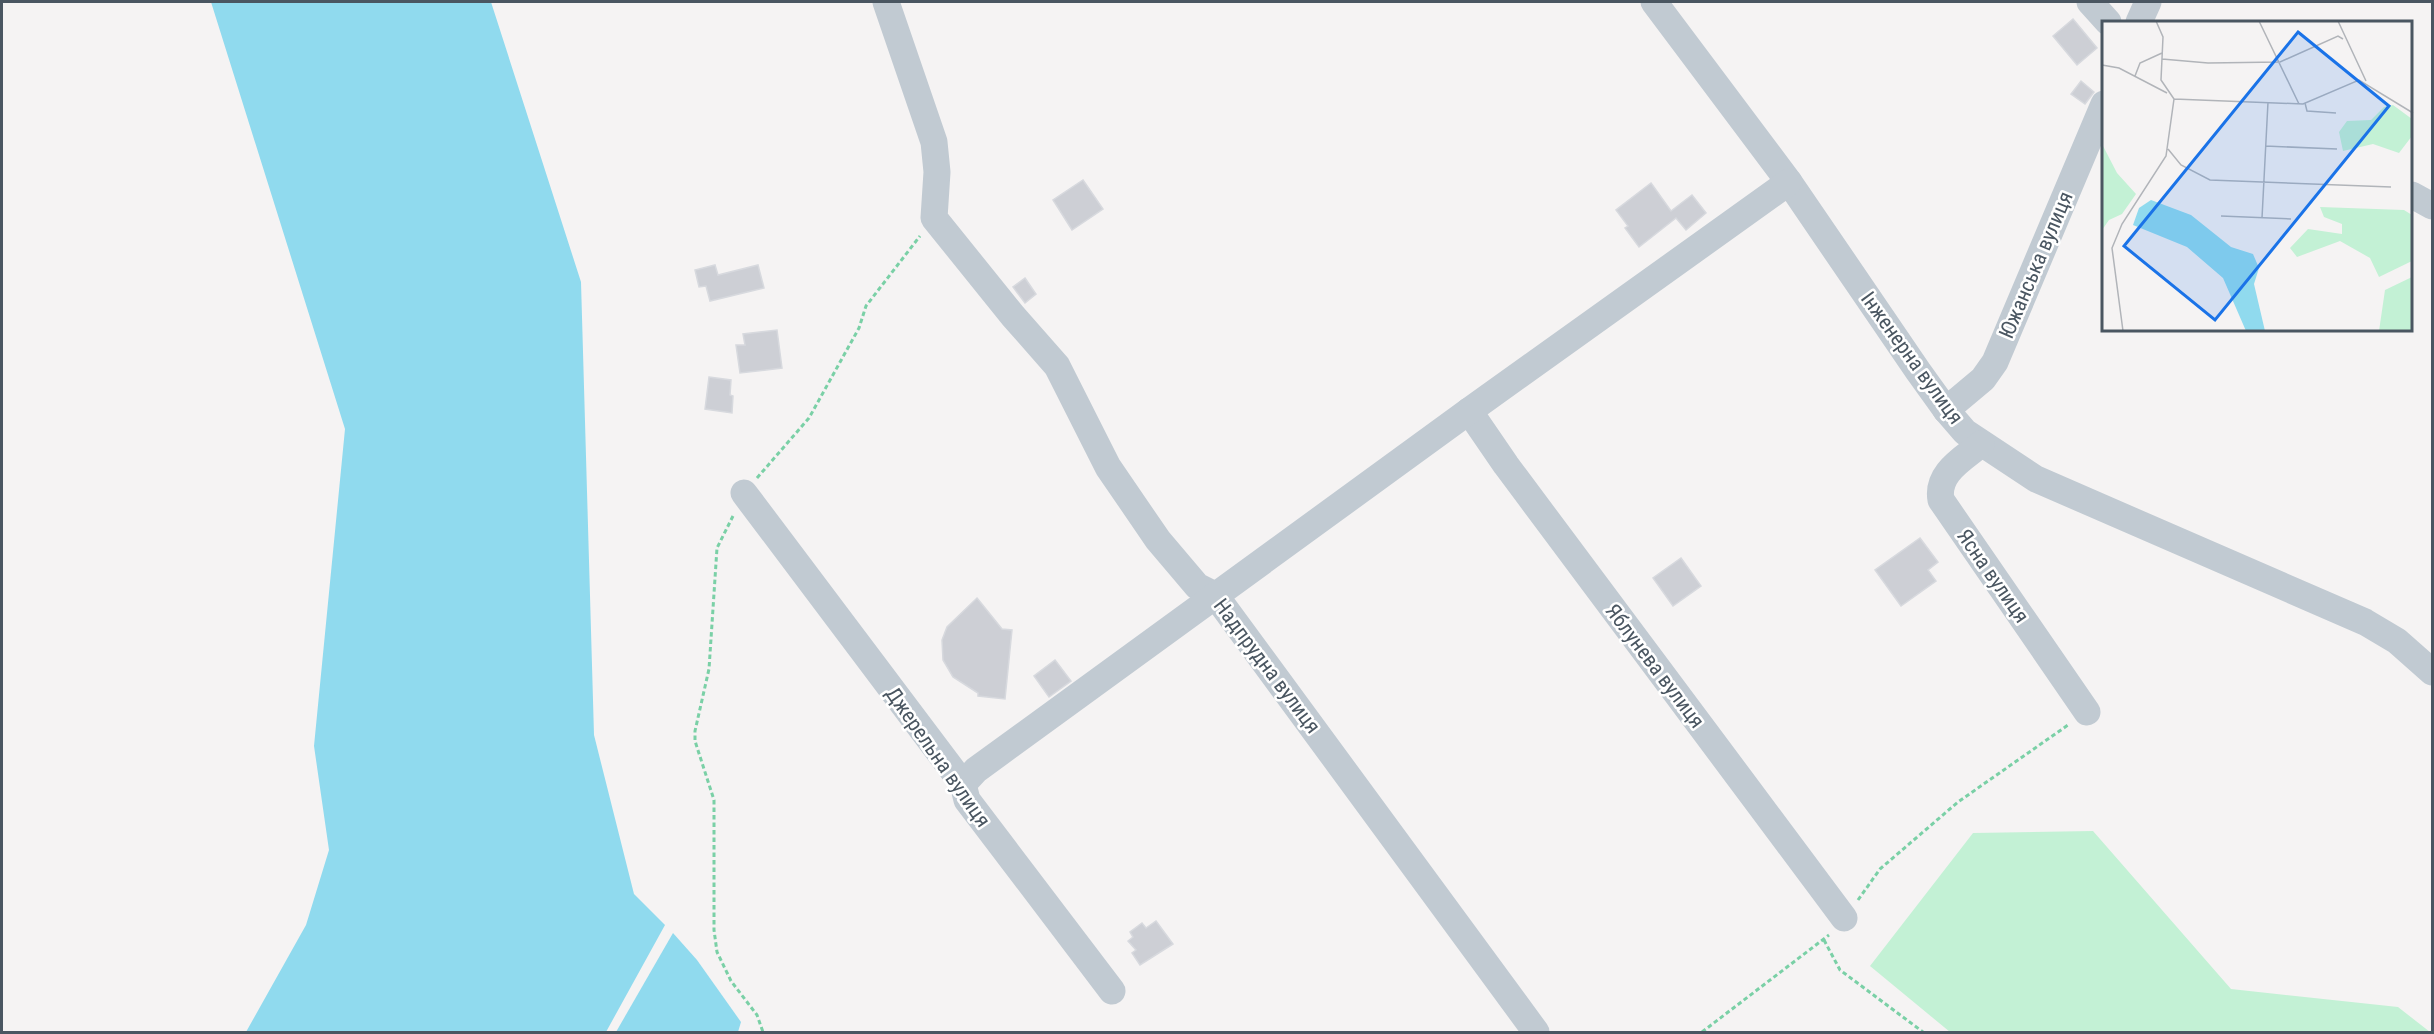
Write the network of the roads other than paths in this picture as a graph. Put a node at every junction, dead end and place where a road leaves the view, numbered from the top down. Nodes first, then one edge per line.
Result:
1 (886, 2) edge
2 (1654, 2) edge
3 (2090, 2) edge
4 (2148, 2) edge
5 (2107, 21) edge
6 (2139, 21) edge
7 (2102, 109) edge
8 (1789, 182) junction
9 (2413, 196) edge
10 (2433, 206) edge
11 (1946, 410) junction
12 (1469, 411) junction
13 (1981, 444) junction
14 (744, 493) road end
15 (1215, 595) junction
16 (2433, 672) edge
17 (2087, 712) road end
18 (963, 784) junction
19 (1844, 918) road end
20 (1112, 991) dead end
21 (1536, 1032) edge

1 - 15 street, Надпрудна вулиця
2 - 8 street, Інженерна вулиця
3 - 5 street
4 - 6 street
7 - 11 street, Южанська вулиця
8 - 11 street, Інженерна вулиця
8 - 12 street
9 - 10 street
11 - 13 street, Інженерна вулиця
12 - 15 street
12 - 19 street, Яблунева вулиця
13 - 16 street, Інженерна вулиця
13 - 17 street, Ясна вулиця
14 - 18 street, Джерельна вулиця
15 - 18 street
15 - 21 street, Надпрудна вулиця
18 - 20 street, Джерельна вулиця

